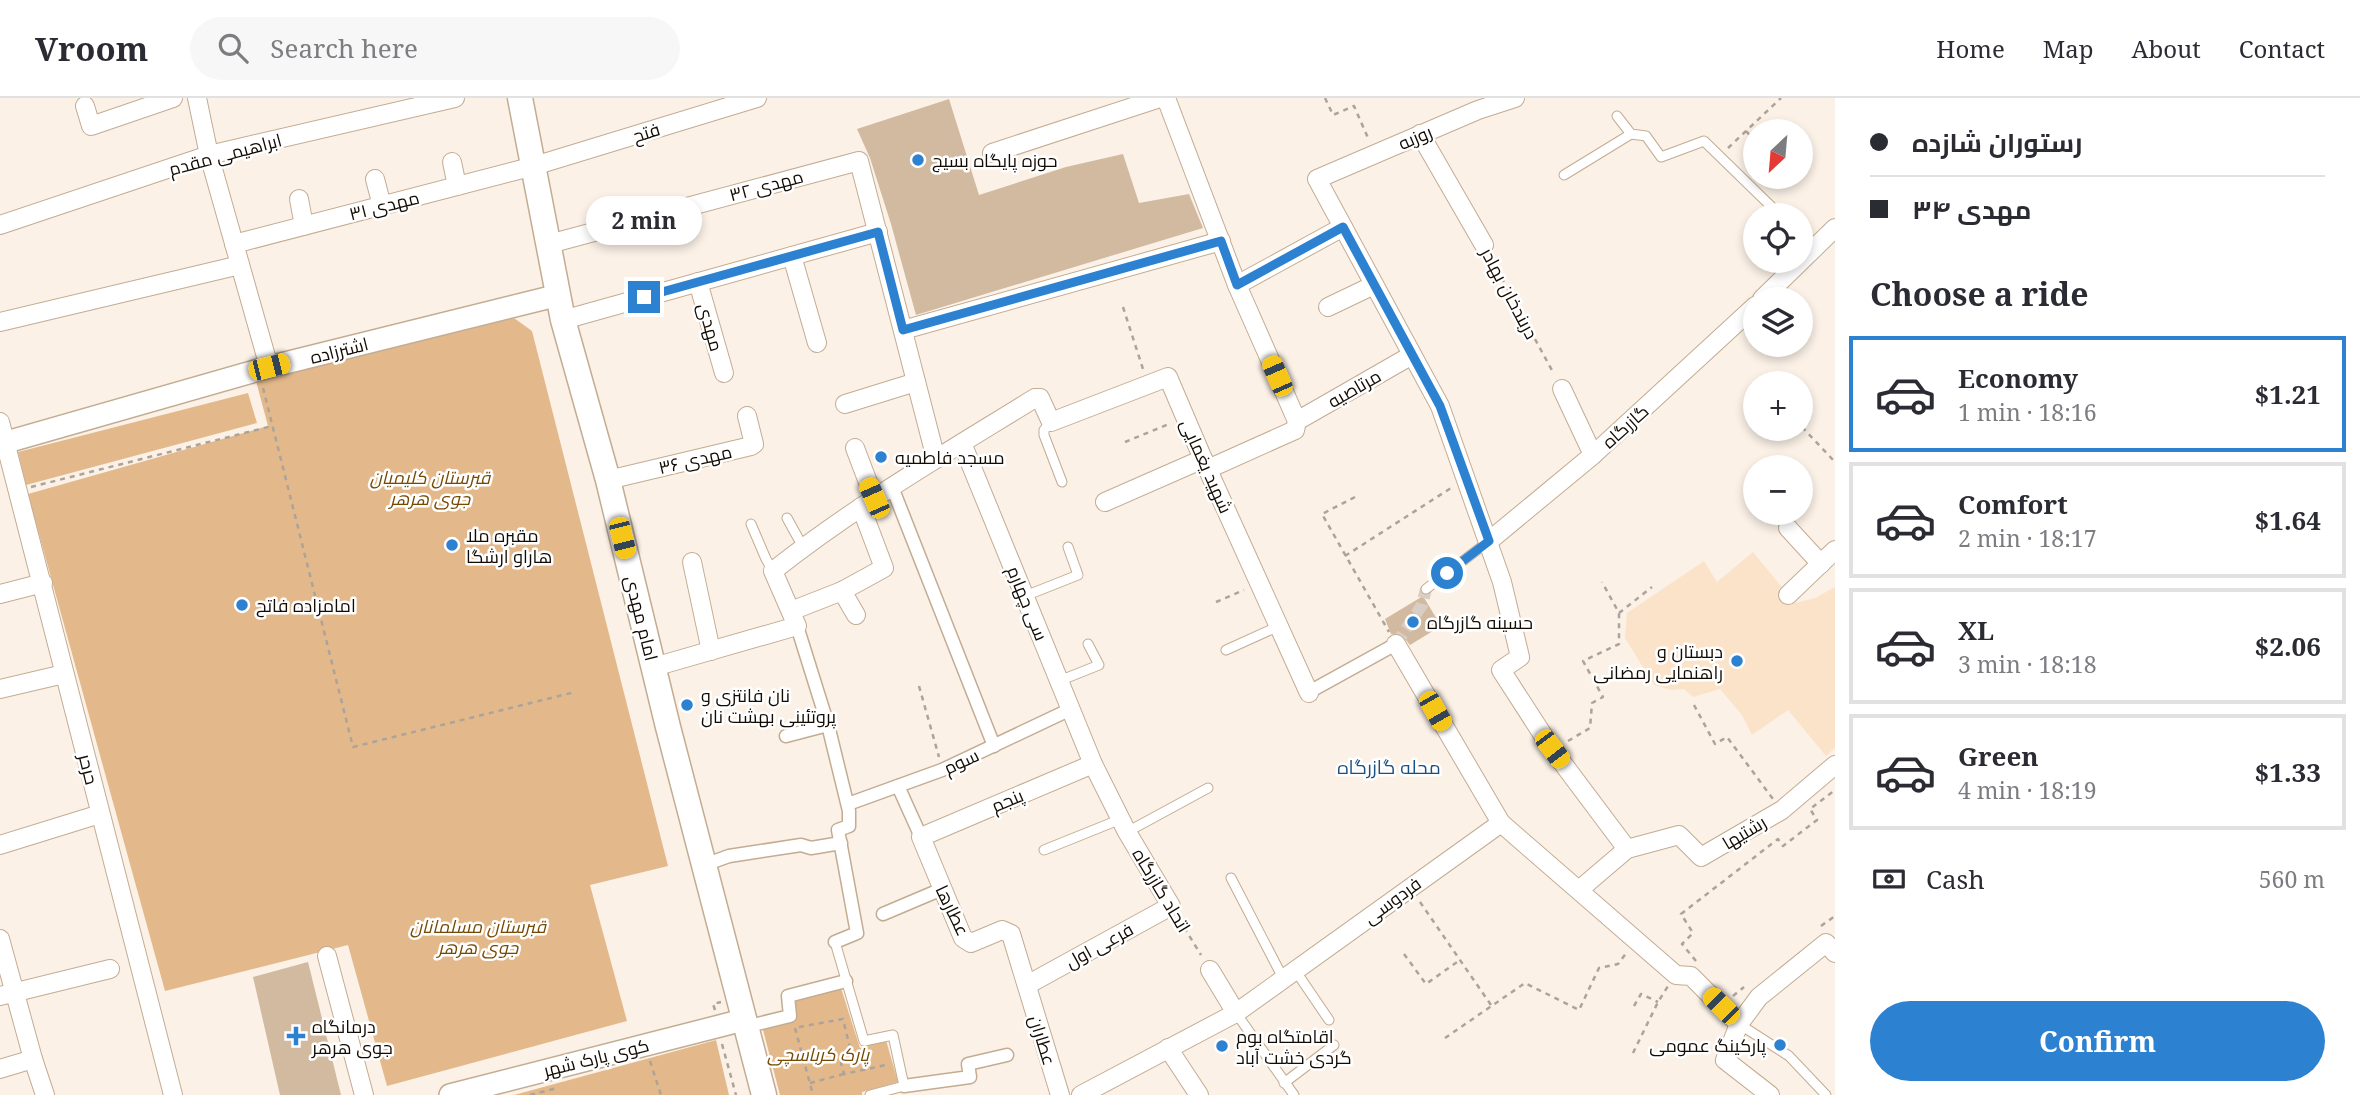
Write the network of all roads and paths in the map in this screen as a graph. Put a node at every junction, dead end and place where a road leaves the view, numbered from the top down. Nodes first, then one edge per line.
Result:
1 (173, 98) edge
2 (197, 98) edge
3 (455, 98) edge
4 (520, 98) edge
5 (757, 98) edge
6 (1160, 98) edge
7 (1166, 98) edge
8 (1325, 98) edge
9 (1514, 98) edge
10 (1781, 98) edge
11 (1475, 104) edge
12 (85, 106) dead end
13 (1617, 116) dead end
14 (1758, 119) edge
15 (1743, 133) edge
16 (1420, 134) junction
17 (1631, 134) junction
18 (992, 153) dead end
19 (1375, 154) junction
20 (209, 155) junction
21 (1718, 157) junction
22 (452, 162) dead end
23 (534, 166) junction
24 (1563, 175) dead end
25 (375, 179) dead end
26 (457, 186) junction
27 (299, 199) dead end
28 (1767, 203) edge
29 (382, 206) junction
30 (0, 225) edge
31 (304, 226) junction
32 (1343, 227) junction
33 (1835, 228) edge
34 (878, 232) junction
35 (1221, 241) junction
36 (234, 244) junction
37 (549, 244) junction
38 (1484, 245) joint
39 (1815, 247) joint
40 (792, 256) junction
41 (240, 265) junction
42 (698, 282) junction
43 (1237, 285) junction
44 (1374, 285) junction
45 (1774, 287) edge
46 (559, 295) junction
47 (1123, 307) dead end
48 (1328, 307) dead end
49 (1743, 317) edge
50 (563, 320) junction
51 (0, 322) edge
52 (903, 330) junction
53 (817, 343) dead end
54 (1412, 355) junction
55 (263, 369) junction
56 (724, 373) dead end
57 (916, 382) junction
58 (1148, 385) junction
59 (1562, 390) joint
60 (845, 404) dead end
61 (747, 416) dead end
62 (1185, 417) junction
63 (1297, 421) junction
64 (1051, 422) junction
65 (272, 426) junction
66 (1, 436) edge
67 (1813, 439) edge
68 (1125, 442) dead end
69 (962, 443) junction
70 (855, 448) dead end
71 (1593, 455) junction
72 (936, 458) junction
73 (1835, 462) edge
74 (1205, 464) junction
75 (1466, 478) junction
76 (608, 480) junction
77 (1062, 482) dead end
78 (892, 488) junction
79 (17, 490) junction
80 (1355, 497) dead end
81 (1105, 502) dead end
82 (868, 503) junction
83 (787, 518) dead end
84 (751, 524) dead end
85 (1788, 528) dead end
86 (1489, 541) junction
87 (803, 547) junction
88 (1068, 547) dead end
89 (1835, 550) edge
90 (1345, 556) junction
91 (692, 562) dead end
92 (1821, 564) junction
93 (773, 571) junction
94 (1602, 582) dead end
95 (43, 583) junction
96 (1260, 583) junction
97 (1652, 587) dead end
98 (1426, 589) tunnel mouth
99 (842, 591) junction
100 (0, 594) edge
101 (1788, 595) dead end
102 (1025, 596) junction
103 (1216, 602) dead end
104 (1619, 613) junction
105 (856, 615) dead end
106 (794, 619) junction
107 (1279, 626) junction
108 (1088, 643) dead end
109 (1396, 643) junction
110 (711, 650) junction
111 (1226, 650) dead end
112 (654, 667) junction
113 (64, 674) junction
114 (1059, 681) junction
115 (919, 686) dead end
116 (0, 689) edge
117 (575, 692) dead end
118 (1309, 692) joint
119 (1694, 705) dead end
120 (1071, 709) junction
121 (828, 725) junction
122 (786, 736) dead end
123 (994, 746) junction
124 (1552, 749) junction
125 (1093, 764) junction
126 (1835, 765) edge
127 (942, 770) junction
128 (898, 786) junction
129 (1208, 788) dead end
130 (1835, 790) edge
131 (849, 808) junction
132 (1782, 810) junction
133 (100, 814) junction
134 (1501, 822) junction
135 (1124, 825) junction
136 (921, 837) junction
137 (841, 844) junction
138 (0, 845) edge
139 (1627, 849) junction
140 (1044, 850) dead end
141 (704, 865) junction
142 (1231, 878) dead end
143 (1410, 887) junction
144 (942, 889) junction
145 (1579, 890) junction
146 (1171, 906) junction
147 (883, 914) dead end
148 (0, 939) edge
149 (1635, 940) junction
150 (835, 942) joint
151 (1835, 953) edge
152 (1404, 954) dead end
153 (327, 956) dead end
154 (1460, 960) junction
155 (110, 969) dead end
156 (1210, 970) joint
157 (1289, 974) junction
158 (1683, 976) junction
159 (846, 981) junction
160 (1027, 985) junction
161 (7, 995) edge
162 (1658, 1002) junction
163 (1491, 1005) junction
164 (1634, 1006) dead end
165 (1236, 1013) junction
166 (1329, 1020) dead end
167 (744, 1023) junction
168 (1739, 1024) junction
169 (1445, 1038) dead end
170 (645, 1045) junction
171 (1334, 1045) dead end
172 (1168, 1048) junction
173 (1633, 1053) dead end
174 (1007, 1055) dead end
175 (33, 1059) junction
176 (900, 1062) junction
177 (0, 1069) edge
178 (844, 1074) junction
179 (810, 1083) junction
180 (1284, 1083) junction
181 (904, 1086) junction
182 (1112, 1087) edge
183 (45, 1095) edge
184 (173, 1095) edge
185 (364, 1095) edge
186 (450, 1095) edge
187 (661, 1095) edge
188 (764, 1095) edge
189 (813, 1095) edge
190 (870, 1095) edge
191 (1060, 1095) edge
192 (1081, 1095) edge
193 (1199, 1095) edge
194 (1294, 1095) edge
195 (1770, 1095) edge
196 (1826, 1095) edge

1 - 12 street
2 - 20 street
3 - 20 street, ابراهیمی مقدم
4 - 23 main road, امام مهدی
5 - 23 street, فتح
6 - 18 street
7 - 35 street
8 - 19 path
9 - 11 street, روزبه
10 - 14 path
11 - 16 street, روزبه
13 - 17 lane
15 - 21 path
16 - 19 street, روزبه
16 - 38 street, دربندخان بهادر
17 - 21 lane
17 - 24 lane
19 - 32 street, روزبه
20 - 30 street, ابراهیمی مقدم
20 - 36 street
21 - 28 lane
22 - 26 street
23 - 26 street, مهدی ۳۱
23 - 37 main road, امام مهدی
25 - 29 street
26 - 29 street, مهدی ۳۱
27 - 31 street
29 - 31 street, مهدی ۳۱
31 - 36 street, مهدی ۳۱
32 - 43 street
32 - 44 street
33 - 39 street
34 - 37 street, مهدی ۳۲
34 - 40 street
34 - 52 street
35 - 43 street
35 - 52 street
36 - 41 street
37 - 46 main road, امام مهدی
38 - 59 path, دربندخان بهادر
39 - 45 street
40 - 42 street
40 - 53 street
41 - 51 street
41 - 55 street
42 - 50 street
42 - 56 street, مهدی
43 - 63 street
44 - 48 street
44 - 54 street
46 - 50 main road, امام مهدی
46 - 55 street, اشترزاده
47 - 58 path
49 - 71 street, گازرگاه
50 - 76 main road, امام مهدی
52 - 57 street
54 - 63 street, مرتاصیه
54 - 75 street
55 - 65 path
55 - 66 street, اشترزاده
57 - 60 street
57 - 72 street
58 - 62 street, شهید یغمایی
58 - 64 street
59 - 71 street
61 - 76 street, مهدی ۳۶
62 - 68 path
62 - 74 street, شهید یغمایی
63 - 74 street, مرتاصیه
64 - 69 street
64 - 77 lane
65 - 79 path
65 - 117 path
66 - 79 street, حرحر
67 - 73 path
69 - 72 street
69 - 102 street, سی چهارم
70 - 82 street
71 - 86 street, گازرگاه
72 - 78 street
74 - 81 street
74 - 96 street, شهید یغمایی
75 - 86 street
75 - 90 path
76 - 112 main road, امام مهدی
78 - 82 street
78 - 123 street
79 - 95 street, حرحر
80 - 90 path
82 - 87 street
82 - 99 street
83 - 87 lane
84 - 93 lane
85 - 92 street
86 - 98 lane
86 - 124 street
87 - 93 street
88 - 102 lane
89 - 92 street
90 - 109 path
91 - 110 street
92 - 101 street
93 - 106 street
94 - 104 path
95 - 100 street
95 - 113 street, حرحر
96 - 103 path
96 - 107 street, شهید یغمایی
97 - 104 path
99 - 105 street
99 - 106 street
102 - 114 street, سی چهارم
104 - 124 path
106 - 110 street
106 - 121 street
107 - 111 lane
107 - 118 street, شهید یغمایی
108 - 114 lane
109 - 118 street, شهید یغمایی
109 - 134 street
110 - 112 street
112 - 141 main road, امام مهدی
113 - 116 street
113 - 133 street, حرحر
114 - 120 street, سی چهارم
115 - 127 path
119 - 132 path
120 - 123 street, سوم
120 - 125 street, سی چهارم
121 - 122 street
121 - 131 street
123 - 127 street, سوم
124 - 139 street
125 - 135 street, اتحاد گازرگاه
125 - 136 street, پنجم
126 - 132 street, رشتیها
127 - 128 street, سوم
128 - 131 street, سوم
128 - 136 street, عطارها
129 - 135 lane
130 - 158 path
131 - 137 street
132 - 139 street, رشتیها
133 - 138 street
133 - 184 street, حرحر
134 - 143 street, فردوسی
134 - 145 street
135 - 140 lane
135 - 146 street, اتحاد گازرگاه
136 - 144 street, عطارها
137 - 141 street
137 - 150 street
139 - 145 street, رشتیها
141 - 167 main road, امام مهدی
142 - 157 lane
143 - 154 path
143 - 157 street, فردوسی
144 - 147 street
144 - 160 street, عطارها
145 - 149 street
146 - 156 path, اتحاد گازرگاه
146 - 160 street, فرعی اول
148 - 161 street
149 - 158 street
149 - 163 path
150 - 159 lane
151 - 168 street
152 - 154 path
153 - 185 street
154 - 163 path
155 - 161 street
156 - 165 street
157 - 165 street, فردوسی
157 - 166 lane
158 - 162 path
158 - 168 street
159 - 167 street
159 - 176 lane
160 - 191 street, عطاران
161 - 175 street
162 - 164 path
162 - 173 path
163 - 169 path
165 - 172 street, فردوسی
165 - 180 lane
167 - 170 street, کوی پارک شهر
167 - 188 main road, امام مهدی
168 - 195 street
168 - 196 lane
170 - 186 street, کوی پارک شهر
170 - 187 path
171 - 180 lane
172 - 182 street, فردوسی
172 - 193 street
174 - 181 street
175 - 177 street
175 - 183 street
176 - 178 path
176 - 181 lane
178 - 179 path
178 - 179 path
179 - 189 path
180 - 194 lane
181 - 190 lane
182 - 192 street, فردوسی

